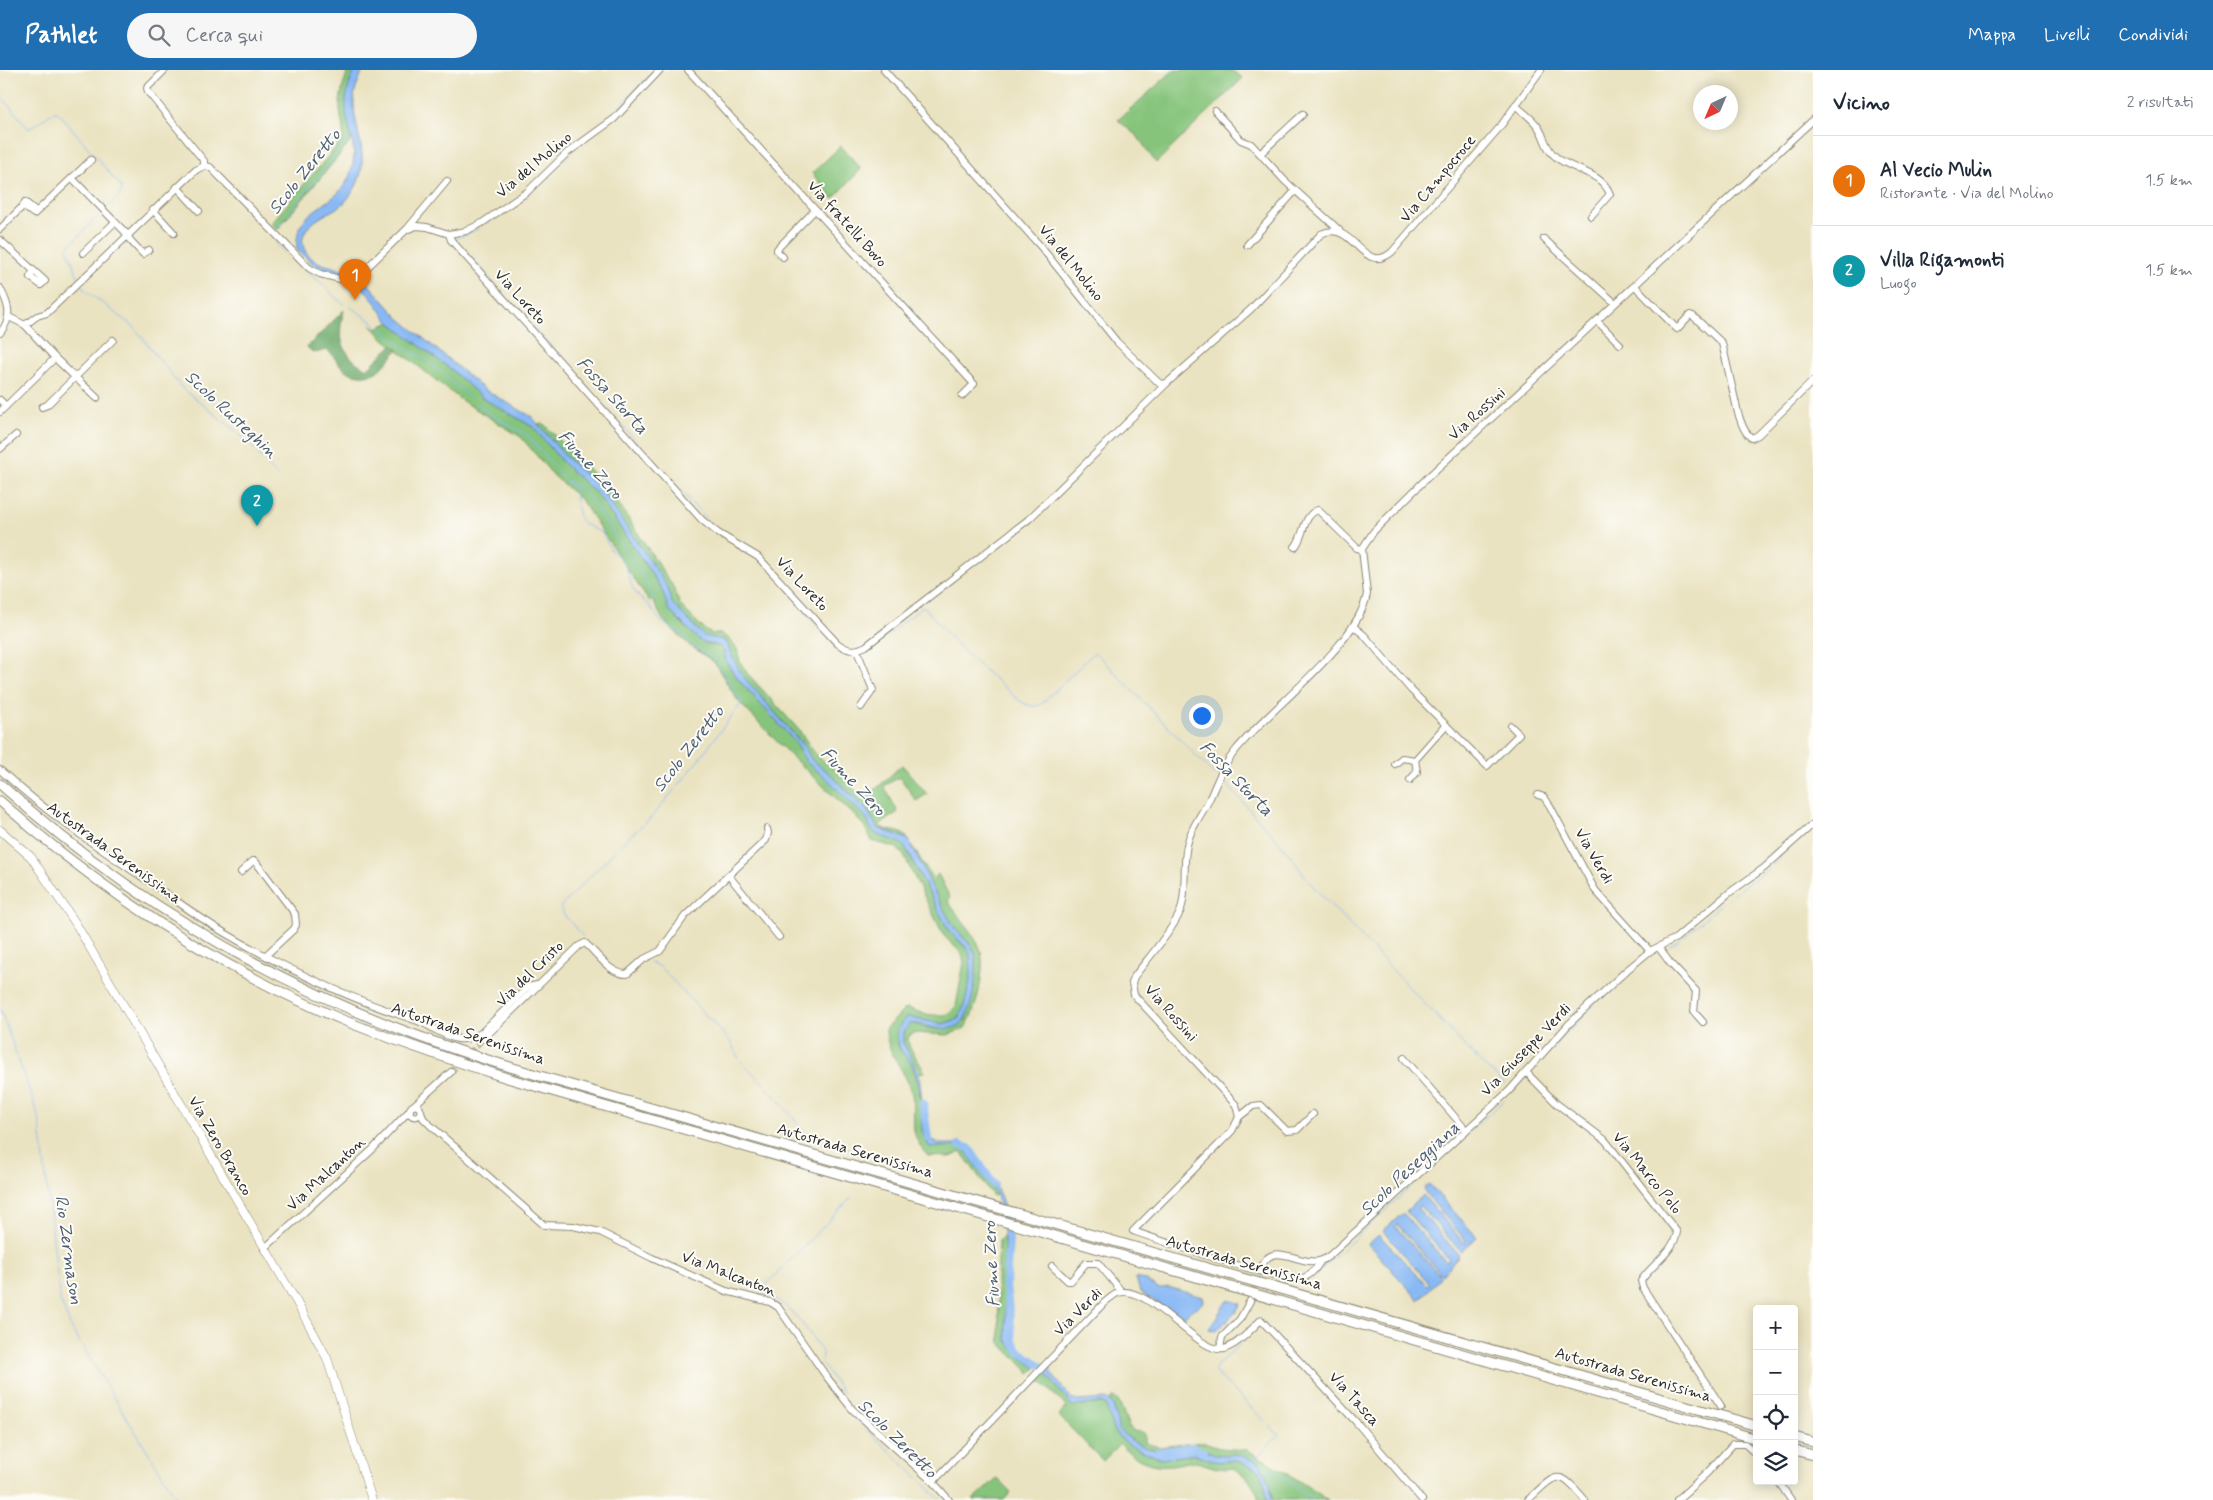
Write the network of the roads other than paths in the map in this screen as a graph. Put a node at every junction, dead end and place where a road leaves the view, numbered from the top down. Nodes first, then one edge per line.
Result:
1 (165, 70) edge
2 (660, 70) edge
3 (688, 70) edge
4 (884, 70) edge
5 (1541, 70) edge
6 (1515, 105) junction
7 (1215, 111) dead end
8 (1303, 114) dead end
9 (1813, 120) edge
10 (1261, 154) junction
11 (91, 160) dead end
12 (204, 166) junction
13 (72, 178) junction
14 (447, 181) dead end
15 (177, 188) junction
16 (1295, 191) junction
17 (153, 210) junction
18 (816, 210) junction
19 (199, 211) dead end
20 (1591, 216) dead end
21 (115, 222) junction
22 (0, 230) edge
23 (406, 230) junction
24 (1340, 231) junction
25 (174, 233) dead end
26 (449, 234) junction
27 (128, 236) junction
28 (1544, 239) dead end
29 (0, 240) edge
30 (1247, 245) dead end
31 (148, 250) dead end
32 (83, 253) dead end
33 (782, 257) dead end
34 (34, 272) dead end
35 (1635, 286) junction
36 (0, 288) edge
37 (1615, 303) junction
38 (9, 317) junction
39 (1597, 321) junction
40 (25, 325) junction
41 (0, 333) edge
42 (113, 340) dead end
43 (1620, 344) dead end
44 (54, 358) junction
45 (75, 378) junction
46 (1813, 382) edge
47 (1167, 383) junction
48 (962, 396) dead end
49 (97, 398) dead end
50 (0, 400) edge
51 (6, 406) junction
52 (42, 407) dead end
53 (0, 412) edge
54 (16, 435) dead end
55 (0, 449) edge
56 (1295, 547) dead end
57 (1362, 550) junction
58 (1353, 626) junction
59 (857, 651) junction
60 (861, 707) dead end
61 (1446, 725) junction
62 (1512, 726) dead end
63 (1415, 760) junction
64 (1395, 764) dead end
65 (0, 770) edge
66 (1410, 780) dead end
67 (0, 784) edge
68 (1538, 795) dead end
69 (0, 801) edge
70 (1812, 827) edge
71 (768, 828) dead end
72 (0, 830) edge
73 (241, 872) dead end
74 (729, 876) junction
75 (779, 937) dead end
76 (1660, 948) junction
77 (1650, 952) junction
78 (266, 956) junction
79 (537, 984) junction
80 (1703, 1022) dead end
81 (484, 1039) tunnel mouth
82 (1404, 1058) dead end
83 (451, 1072) tunnel mouth
84 (1526, 1072) junction
85 (417, 1113) junction
86 (1313, 1114) dead end
87 (1239, 1117) junction
88 (1466, 1130) junction
89 (264, 1249) junction
90 (1320, 1262) junction
91 (1052, 1266) dead end
92 (1260, 1269) tunnel mouth
93 (1122, 1292) junction
94 (1250, 1301) tunnel mouth
95 (1220, 1349) junction
96 (1721, 1406) dead end
97 (1753, 1425) edge
98 (1753, 1438) edge
99 (1798, 1438) edge
100 (1813, 1442) edge
101 (1753, 1451) edge
102 (1798, 1451) edge
103 (1813, 1455) edge
104 (933, 1482) junction
105 (1781, 1485) edge
106 (372, 1500) edge
107 (949, 1500) edge
108 (1422, 1500) edge
109 (1528, 1500) edge
110 (1585, 1500) edge
111 (1677, 1500) edge
112 (1792, 1500) edge

1 - 12 street
2 - 26 street, Via del Molino
3 - 18 street, Via fratelli Bovo
4 - 47 street, Via del Molino
5 - 6 street, Via Campocroce
6 - 20 street
6 - 24 street, Via Campocroce
7 - 10 street, Via Campocroce
8 - 10 street
9 - 35 street, Via Rossini
10 - 16 street, Via Campocroce
11 - 13 street
12 - 15 street
12 - 23 street
13 - 21 street
13 - 22 street
14 - 23 street
15 - 17 street
15 - 19 street
16 - 24 street, Via Campocroce
16 - 30 street
17 - 25 street
17 - 27 street
18 - 33 street
18 - 48 street, Via fratelli Bovo
21 - 27 street
21 - 32 street
23 - 26 street
24 - 47 street
26 - 59 street, Via Loreto
27 - 31 street
27 - 40 street
28 - 37 street
29 - 34 street
35 - 37 street, Via Rossini
35 - 46 street
36 - 38 street
37 - 39 street, Via Rossini
38 - 40 street
38 - 41 street
39 - 43 street
39 - 57 street, Via Rossini
40 - 44 street
42 - 45 street
44 - 45 street
44 - 51 street
45 - 49 street
45 - 52 street
47 - 59 street
50 - 51 street
51 - 53 street
54 - 55 street
56 - 57 street
57 - 58 street, Via Rossini
58 - 61 street
58 - 87 street, Via Rossini
59 - 60 street
61 - 62 street
61 - 63 street
63 - 64 street
63 - 66 street
65 - 78 street
67 - 97 highway, Autostrada Serenissima
68 - 77 street, Via Verdi
69 - 98 highway, Autostrada Serenissima
70 - 76 street, Via Giuseppe Verdi
71 - 74 street, Via del Cristo
72 - 89 main road, Via Zero Branco
73 - 78 street
74 - 75 street
74 - 79 street, Via del Cristo
76 - 77 street, Via Giuseppe Verdi
76 - 80 street
77 - 84 street, Via Giuseppe Verdi
78 - 79 street
79 - 81 street, Via del Cristo
82 - 88 street
83 - 85 street
84 - 88 street, Via Giuseppe Verdi
84 - 96 street, Via Marco Polo
85 - 89 street, Via Malcanton
85 - 104 street, Via Malcanton
86 - 87 street
87 - 90 street
88 - 90 street, Via Giuseppe Verdi
89 - 106 main road, Via Zero Branco
90 - 92 street
91 - 93 street
93 - 95 street, Via Verdi
93 - 104 street, Via Verdi
94 - 95 street
95 - 108 street, Via Tasca
99 - 100 highway
101 - 111 street
102 - 103 highway
104 - 107 street, Via Malcanton
105 - 112 street
109 - 110 street

